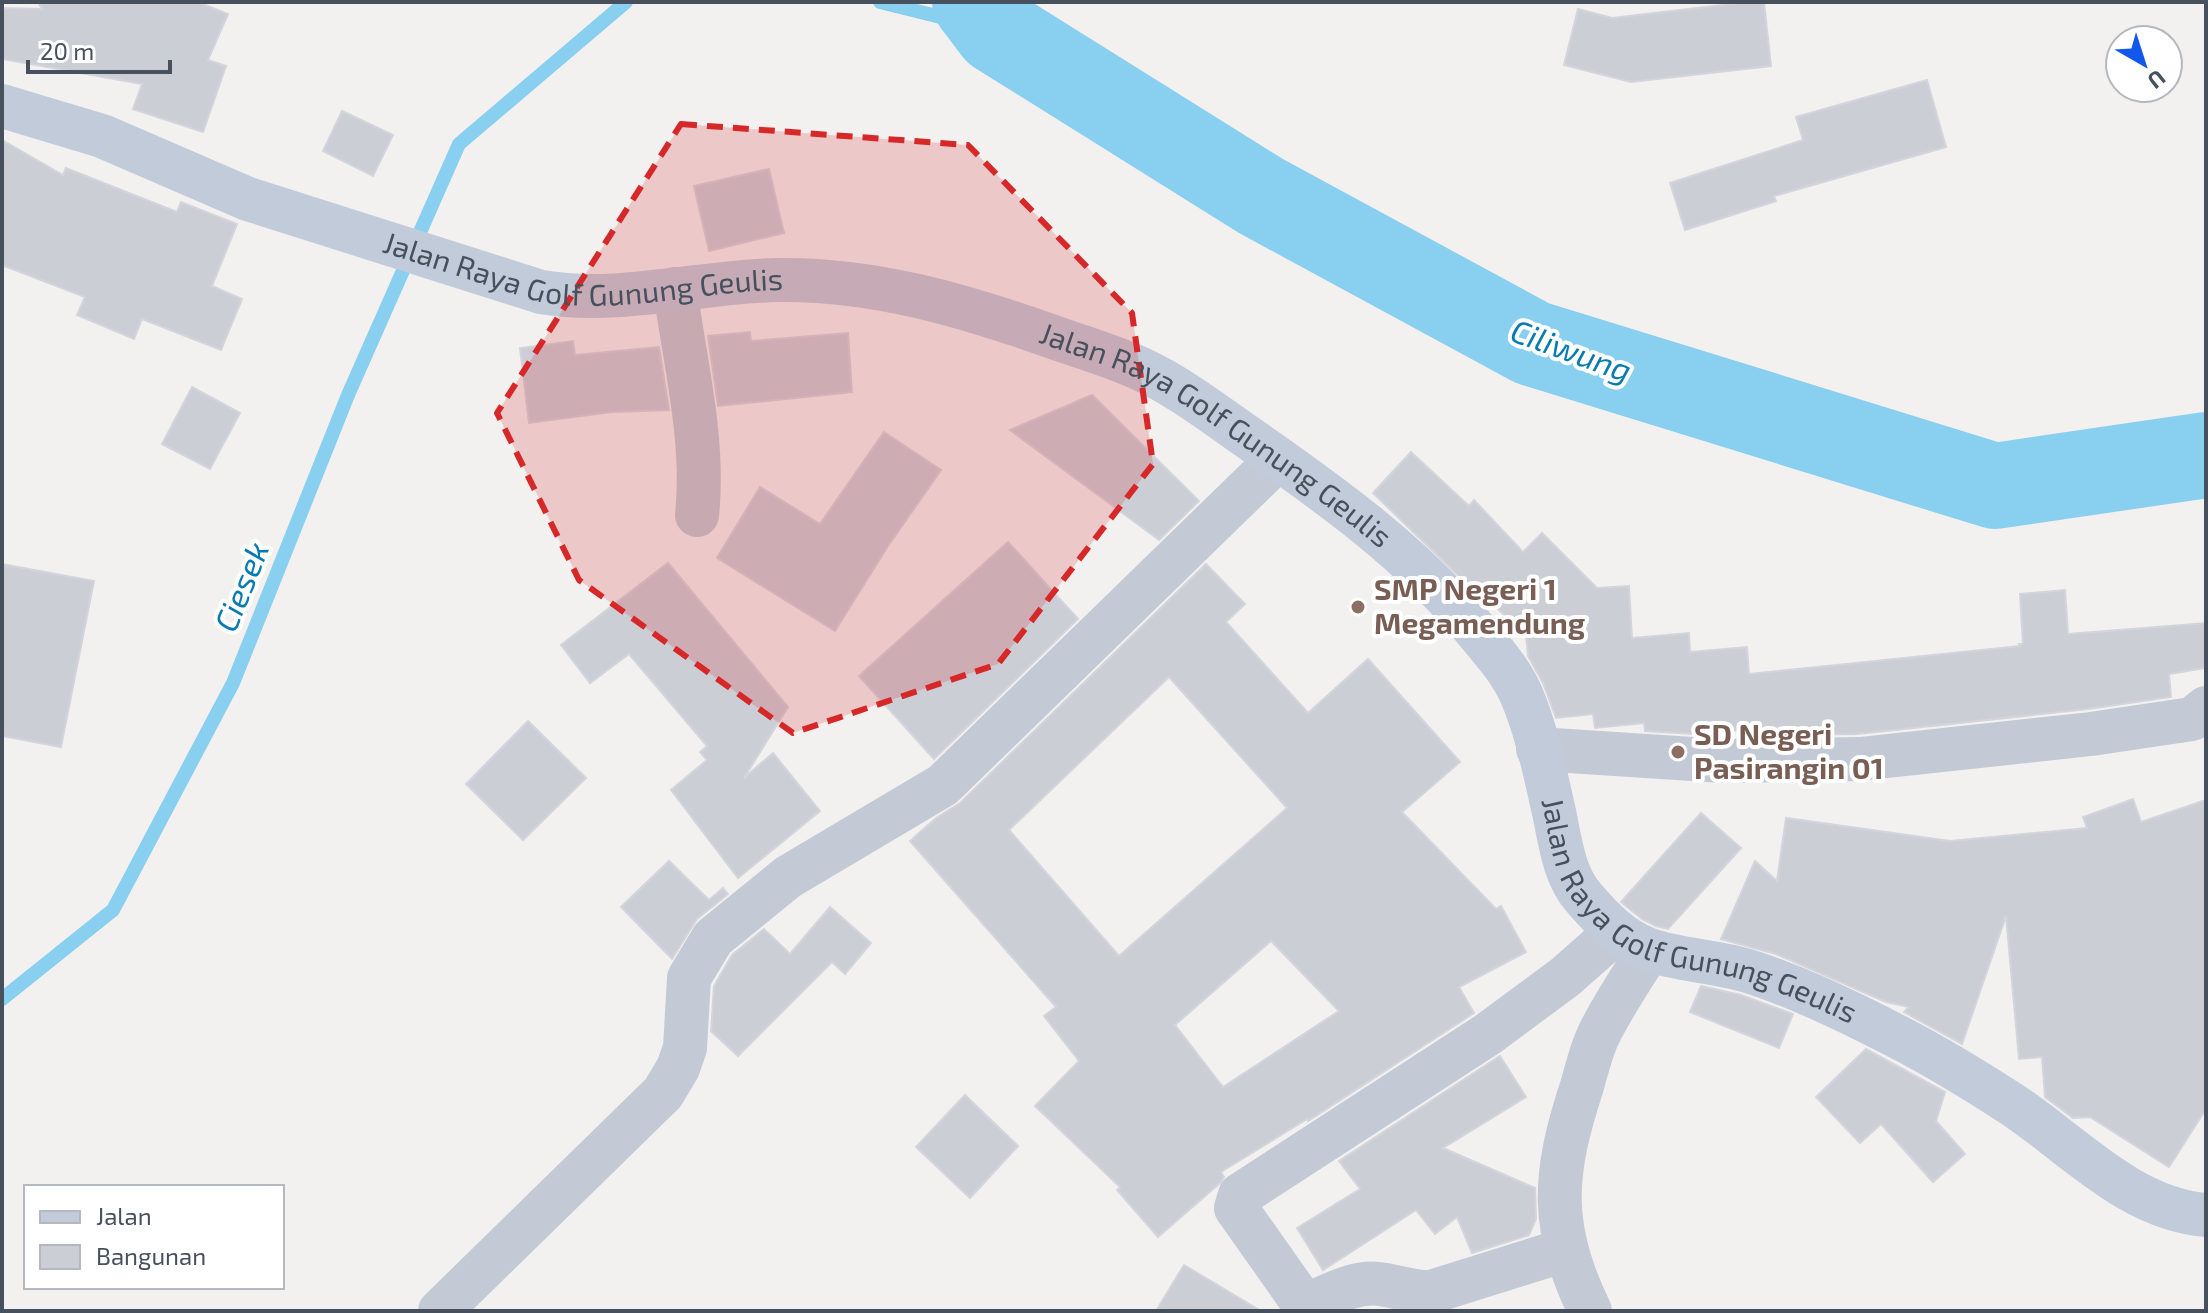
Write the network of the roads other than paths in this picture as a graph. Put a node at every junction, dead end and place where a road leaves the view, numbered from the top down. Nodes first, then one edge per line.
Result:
1 (2, 106) edge
2 (675, 289) junction
3 (1278, 459) junction
4 (697, 515) dead end
5 (2206, 708) edge
6 (1538, 749) junction
7 (1633, 941) junction
8 (2206, 1215) edge
9 (1565, 1250) junction
10 (1304, 1309) edge
11 (440, 1311) edge
12 (1590, 1311) edge

1 - 2 main road, Jalan Raya Golf Gunung Geulis
2 - 3 main road, Jalan Raya Golf Gunung Geulis
2 - 4 street
3 - 6 main road, Jalan Raya Golf Gunung Geulis
3 - 11 street
5 - 6 street
6 - 7 main road, Jalan Raya Golf Gunung Geulis
7 - 8 main road, Jalan Raya Golf Gunung Geulis
7 - 9 street
7 - 10 street
9 - 10 street
9 - 12 street

